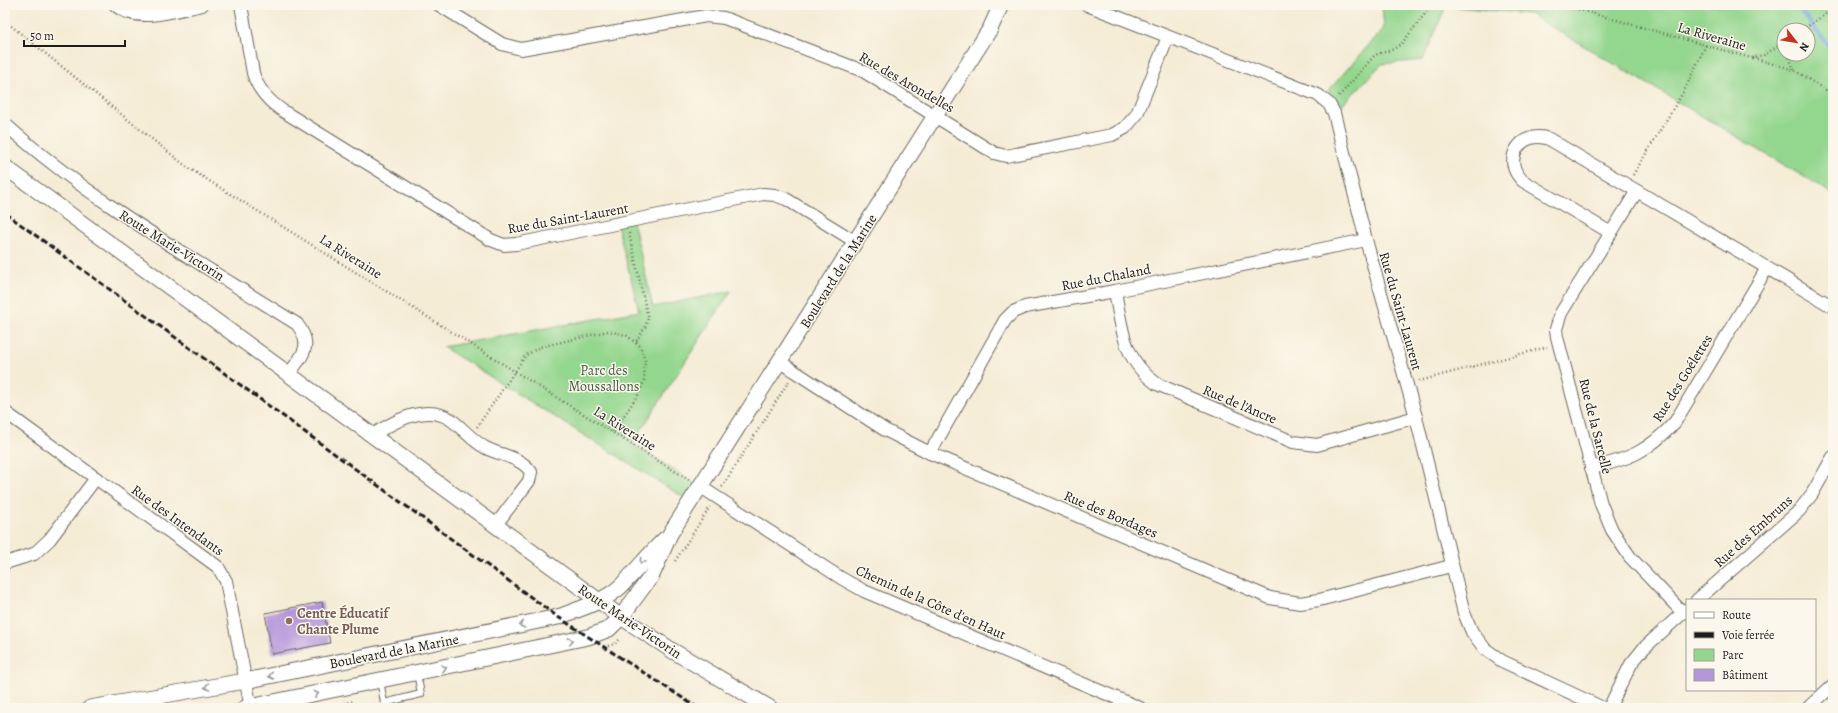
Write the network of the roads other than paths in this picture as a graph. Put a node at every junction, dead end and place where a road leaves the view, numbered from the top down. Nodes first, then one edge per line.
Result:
1 (115, 5) edge
2 (202, 5) edge
3 (241, 5) edge
4 (439, 5) edge
5 (1001, 5) edge
6 (1087, 5) edge
7 (1168, 37) junction
8 (936, 116) junction
9 (5, 124) edge
10 (5, 167) edge
11 (1632, 188) junction
12 (1611, 233) junction
13 (1366, 240) junction
14 (856, 242) junction
15 (1767, 268) junction
16 (1115, 291) junction
17 (1833, 307) edge
18 (780, 362) junction
19 (288, 375) junction
20 (5, 412) edge
21 (1416, 417) junction
22 (371, 436) junction
23 (930, 453) junction
24 (1833, 457) edge
25 (1591, 468) junction
26 (96, 478) junction
27 (701, 487) junction
28 (495, 526) junction
29 (670, 534) junction
30 (5, 563) edge
31 (1452, 566) junction
32 (1698, 599) edge
33 (599, 601) junction
34 (1685, 611) edge
35 (621, 617) junction
36 (376, 655) junction
37 (417, 673) junction
38 (380, 680) junction
39 (245, 681) junction
40 (1833, 685) edge
41 (90, 708) edge
42 (249, 708) edge
43 (770, 708) edge
44 (1140, 708) edge
45 (1603, 708) edge
46 (1609, 708) edge
47 (1808, 708) edge

1 - 2 street
3 - 14 street, Rue du Saint-Laurent
4 - 8 street, Rue des Arondelles
5 - 8 street, Boulevard de la Marine
6 - 7 street
7 - 8 street, Rue des Arondelles
7 - 13 street, Rue du Saint-Laurent
8 - 14 street, Boulevard de la Marine
9 - 19 street, Route Marie-Victorin
10 - 19 street, Route Marie-Victorin
11 - 12 street, Rue de la Sarcelle
11 - 12 street
11 - 15 street
12 - 25 street, Rue de la Sarcelle
13 - 16 street, Rue du Chaland
13 - 21 street, Rue du Saint-Laurent
14 - 18 street, Boulevard de la Marine
15 - 17 street
15 - 25 street, Rue des Goélettes
16 - 21 street, Rue de l'Ancre
16 - 23 street, Rue du Chaland
18 - 23 street, Rue des Bordages
18 - 27 street, Boulevard de la Marine
19 - 22 street, Route Marie-Victorin
20 - 26 street, Rue des Intendants
21 - 31 street, Rue du Saint-Laurent
22 - 28 street, Route Marie-Victorin
22 - 28 street
23 - 31 street, Rue des Bordages
24 - 32 street, Rue des Embruns
25 - 34 street, Rue de la Sarcelle
26 - 30 street
26 - 39 street, Rue des Intendants
27 - 29 street, Boulevard de la Marine
27 - 44 street, Chemin de la Côte d'en Haut
28 - 33 street, Route Marie-Victorin
29 -> 33 street, Boulevard de la Marine
29 - 35 street, Boulevard de la Marine
31 - 45 street, Rue du Saint-Laurent
33 - 35 street, Route Marie-Victorin
33 -> 36 street, Boulevard de la Marine
34 - 46 street
37 -> 35 street, Boulevard de la Marine
35 - 43 street, Route Marie-Victorin
36 - 38 street
36 -> 39 street, Boulevard de la Marine
37 - 38 street, Boulevard de la Marine
37 - 38 lane
42 -> 38 street, Boulevard de la Marine
39 -> 41 street, Boulevard de la Marine
39 - 42 street, Rue des Intendants
40 - 47 street

